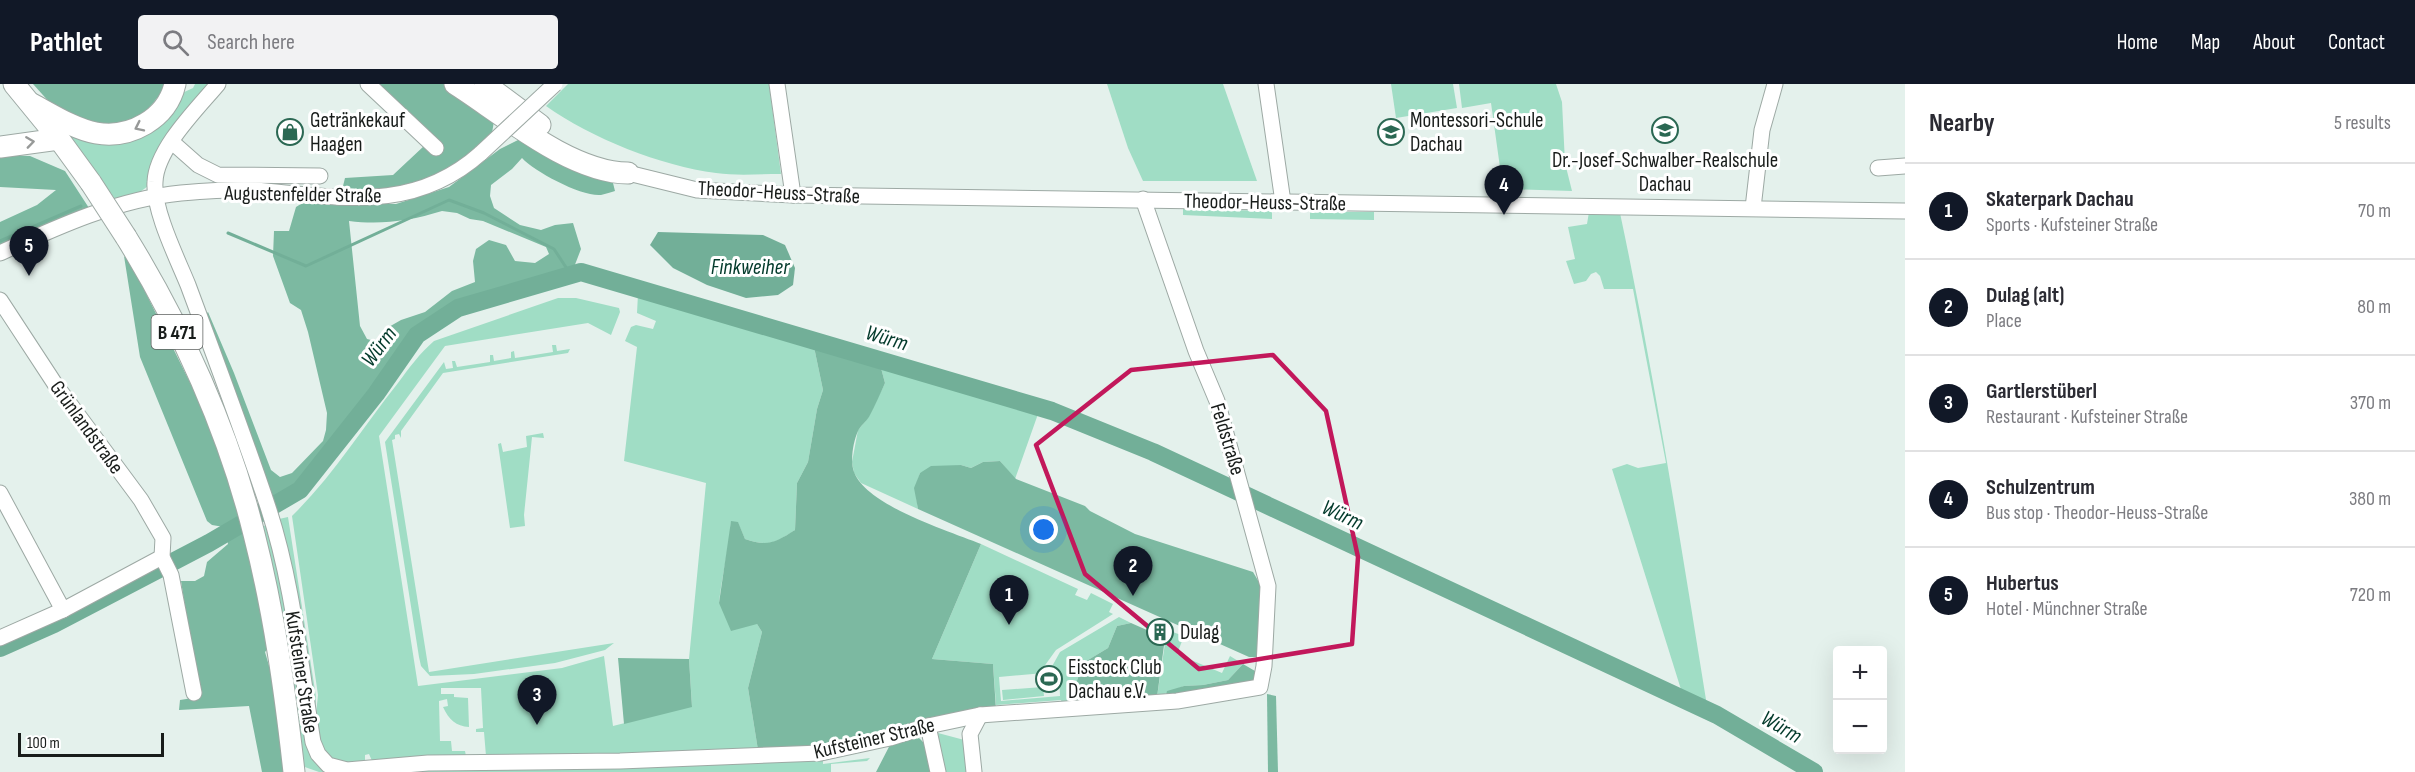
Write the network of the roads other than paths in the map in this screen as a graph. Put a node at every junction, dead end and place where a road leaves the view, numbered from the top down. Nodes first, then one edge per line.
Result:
1 (14, 84) edge
2 (175, 84) edge
3 (218, 84) edge
4 (368, 84) edge
5 (456, 84) edge
6 (485, 84) edge
7 (555, 84) edge
8 (777, 84) edge
9 (1266, 84) edge
10 (1775, 84) edge
11 (32, 104) junction
12 (60, 139) junction
13 (172, 142) junction
14 (0, 147) edge
15 (436, 148) dead end
16 (1905, 166) edge
17 (1878, 168) dead end
18 (628, 173) junction
19 (320, 176) dead end
20 (793, 195) junction
21 (157, 196) junction
22 (1143, 199) junction
23 (1283, 202) junction
24 (1753, 208) junction
25 (1905, 211) edge
26 (0, 253) edge
27 (0, 300) edge
28 (0, 493) edge
29 (261, 519) junction
30 (162, 557) junction
31 (63, 610) junction
32 (0, 638) edge
33 (1260, 687) joint
34 (194, 693) dead end
35 (980, 714) junction
36 (928, 726) junction
37 (483, 767) edge
38 (558, 767) edge
39 (620, 767) edge
40 (294, 772) edge
41 (938, 772) edge
42 (974, 772) edge

1 - 11 highway, B 471
2 -> 11 highway
3 - 13 street, Kufsteiner Straße
4 - 15 street
5 - 18 highway
6 - 18 highway
7 - 21 street, Augustenfelder Straße, bridge
8 - 20 street
9 - 23 street
10 - 24 street
11 - 12 highway, B 471
14 -> 12 highway
12 - 29 highway, B 471, bridge
13 - 19 street
13 - 21 street, Kufsteiner Straße
16 - 17 street
18 - 20 street, Theodor-Heuss-Straße
20 - 22 street, Theodor-Heuss-Straße
21 - 26 street, Augustenfelder Straße
21 - 29 street, Kufsteiner Straße
22 - 23 street, Theodor-Heuss-Straße
22 - 33 street, Feldstraße
23 - 24 street, Theodor-Heuss-Straße
24 - 25 street, Theodor-Heuss-Straße
27 - 30 street, Grünlandstraße
28 - 31 street
29 - 37 street, Kufsteiner Straße
29 - 40 highway, B 471
30 - 31 street
30 - 34 street, Grünlandstraße
31 - 32 street
33 - 35 street, Kufsteiner Straße
35 - 36 street, Kufsteiner Straße
35 - 42 street
36 - 39 street, Kufsteiner Straße
36 - 41 street
37 - 38 street, Kufsteiner Straße
38 - 39 street, Kufsteiner Straße

